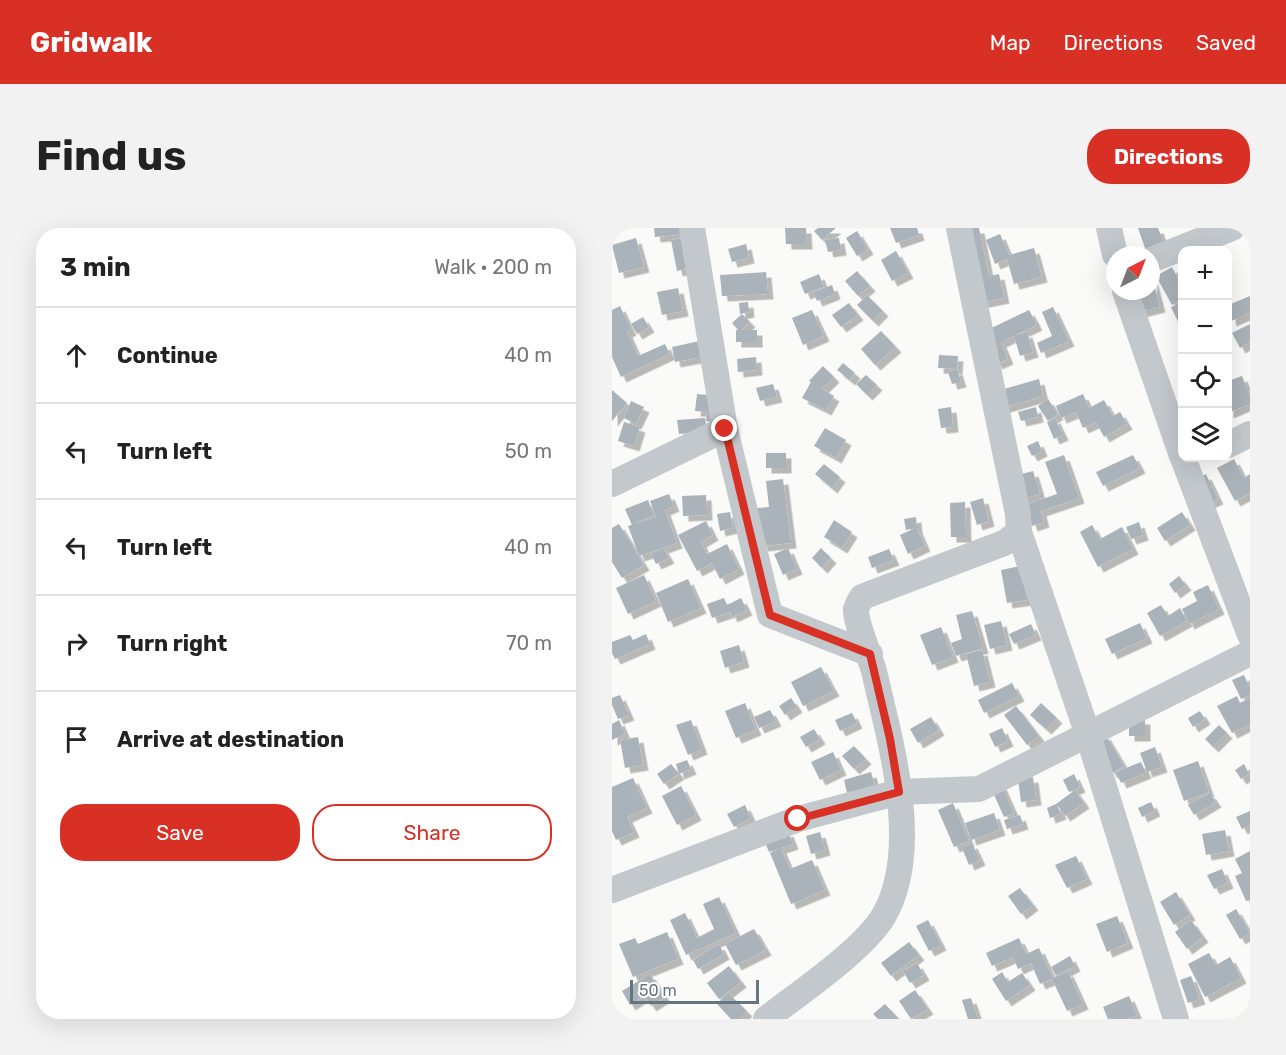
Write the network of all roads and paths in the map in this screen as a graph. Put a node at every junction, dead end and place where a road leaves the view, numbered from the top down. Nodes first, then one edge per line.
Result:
1 (692, 228) edge
2 (959, 228) edge
3 (1109, 228) edge
4 (1232, 228) edge
5 (1113, 246) edge
6 (1160, 256) edge
7 (1128, 300) edge
8 (725, 429) junction
9 (1178, 432) edge
10 (1250, 434) edge
11 (1232, 442) edge
12 (1189, 462) edge
13 (612, 484) edge
14 (1019, 532) junction
15 (1250, 635) edge
16 (1250, 653) edge
17 (870, 654) junction
18 (1088, 735) junction
19 (899, 792) junction
20 (612, 890) edge
21 (766, 1019) edge
22 (1176, 1019) edge

1 - 8 street
2 - 14 street
3 - 5 street
4 - 6 street
7 - 9 street
8 - 13 street
8 - 17 street
10 - 11 street
12 - 15 street
14 - 17 street
14 - 18 street
16 - 18 street
17 - 19 street
18 - 19 street
18 - 22 street
19 - 20 street
19 - 21 street

